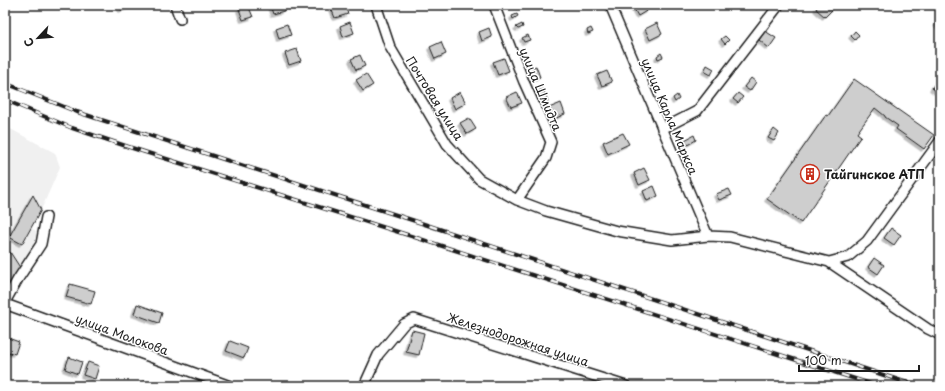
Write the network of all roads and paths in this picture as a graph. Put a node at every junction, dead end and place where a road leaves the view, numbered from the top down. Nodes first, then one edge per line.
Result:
1 (175, 5) edge
2 (376, 5) edge
3 (494, 5) edge
4 (610, 5) edge
5 (779, 5) edge
6 (180, 19) dead end
7 (662, 129) junction
8 (940, 140) edge
9 (936, 153) edge
10 (516, 200) junction
11 (46, 217) dead end
12 (708, 236) junction
13 (828, 262) junction
14 (5, 303) edge
15 (940, 335) edge
16 (230, 386) edge
17 (364, 386) edge
18 (626, 386) edge

1 - 6 street
2 - 10 street, Почтовая улица
3 - 10 street, улица Шмидта
4 - 7 street, улица Карла Маркса
5 - 7 street
7 - 12 street, улица Карла Маркса
8 - 9 street
9 - 13 street
10 - 12 street, Почтовая улица
11 - 14 street
12 - 13 street, Почтовая улица
13 - 15 street
14 - 16 street, улица Молокова
17 - 18 street, Железнодорожная улица

